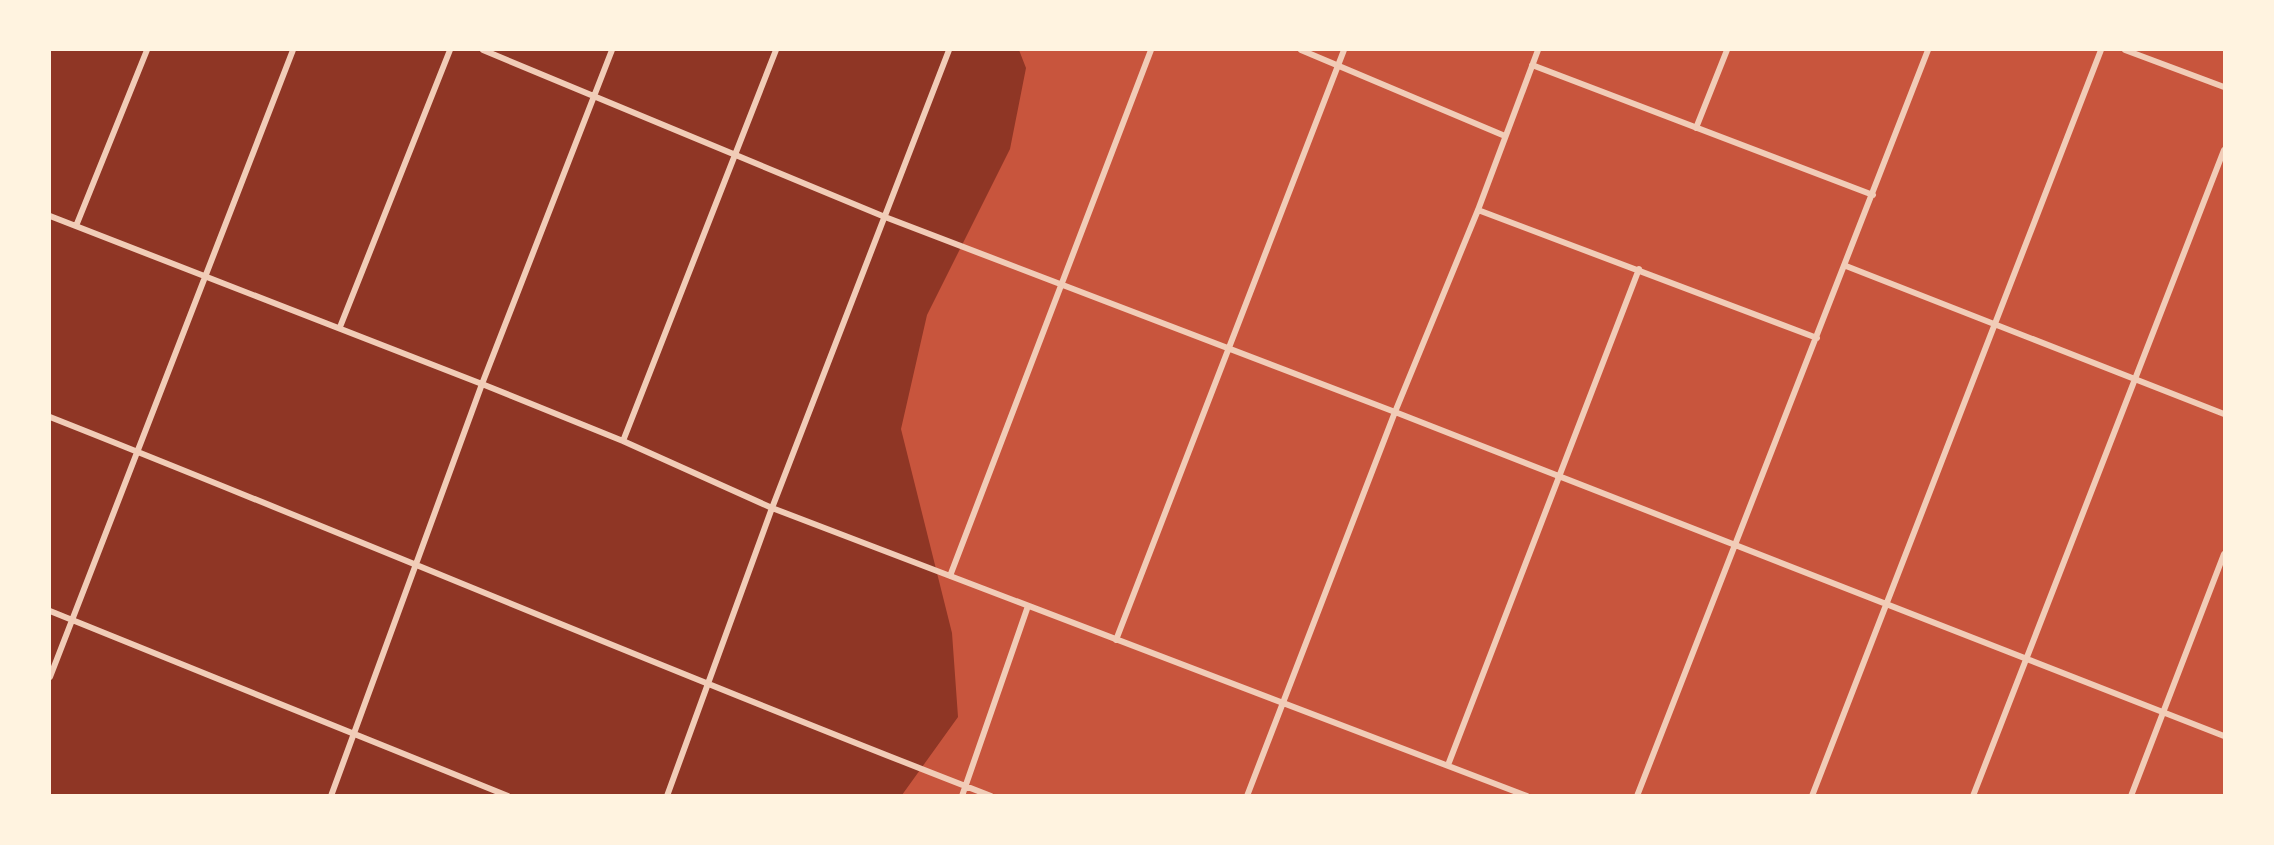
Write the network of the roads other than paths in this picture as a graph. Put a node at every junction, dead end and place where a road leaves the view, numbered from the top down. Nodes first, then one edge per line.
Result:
1 (147, 50) edge
2 (294, 50) edge
3 (450, 50) edge
4 (483, 50) edge
5 (612, 50) edge
6 (776, 50) edge
7 (949, 50) edge
8 (1151, 50) edge
9 (1301, 50) edge
10 (1344, 50) edge
11 (1538, 50) edge
12 (1726, 50) edge
13 (1928, 50) edge
14 (2102, 50) edge
15 (2126, 50) edge
16 (1338, 64) junction
17 (1532, 65) junction
18 (2224, 87) edge
19 (594, 96) junction
20 (1696, 128) junction
21 (1505, 136) junction
22 (2224, 150) edge
23 (734, 156) junction
24 (1873, 195) junction
25 (1478, 210) junction
26 (50, 216) edge
27 (885, 217) junction
28 (76, 226) junction
29 (1846, 266) junction
30 (1639, 269) junction
31 (207, 277) junction
32 (1060, 285) junction
33 (1997, 323) junction
34 (340, 327) junction
35 (1817, 338) junction
36 (1230, 348) junction
37 (2135, 378) junction
38 (482, 384) junction
39 (1395, 412) junction
40 (2224, 414) edge
41 (50, 417) edge
42 (623, 441) junction
43 (138, 452) junction
44 (1557, 476) junction
45 (772, 508) junction
46 (1735, 544) junction
47 (2224, 554) edge
48 (417, 563) junction
49 (950, 576) junction
50 (1886, 603) junction
51 (1028, 606) junction
52 (50, 611) edge
53 (72, 620) junction
54 (1116, 640) junction
55 (2027, 657) junction
56 (50, 677) edge
57 (707, 684) junction
58 (1283, 702) junction
59 (2163, 713) junction
60 (353, 735) junction
61 (2224, 736) edge
62 (1448, 765) junction
63 (966, 786) junction
64 (331, 795) edge
65 (508, 795) edge
66 (667, 795) edge
67 (962, 795) edge
68 (991, 795) edge
69 (1247, 795) edge
70 (1527, 795) edge
71 (1638, 795) edge
72 (1812, 795) edge
73 (1973, 795) edge
74 (2131, 795) edge

1 - 28 street
2 - 31 street
3 - 34 street
4 - 19 street
5 - 19 street
6 - 23 street
7 - 27 street
8 - 32 street
9 - 16 street
10 - 16 street
11 - 17 street
12 - 20 street
13 - 24 street
14 - 33 street
15 - 18 street
16 - 21 street
16 - 36 street
17 - 20 street
17 - 21 street
19 - 23 street
19 - 38 street
20 - 24 street
21 - 25 street
22 - 37 street
23 - 27 street
23 - 42 street
24 - 29 street
25 - 30 street
25 - 39 street
26 - 28 street
27 - 32 street
27 - 45 street
28 - 31 street
29 - 33 street
29 - 35 street
30 - 35 street
30 - 44 street
31 - 34 street
31 - 43 street
32 - 36 street
32 - 49 street
33 - 37 street
33 - 50 street
34 - 38 street
35 - 46 street
36 - 39 street
36 - 54 street
37 - 40 street
37 - 55 street
38 - 42 street
38 - 48 street
39 - 44 street
39 - 58 street
41 - 43 street
42 - 45 street
43 - 48 street
43 - 53 street
44 - 46 street
44 - 62 street
45 - 49 street
45 - 57 street
46 - 50 street
46 - 71 street
47 - 59 street
48 - 57 street
48 - 60 street
49 - 51 street
50 - 55 street
50 - 72 street
51 - 54 street
51 - 63 street
52 - 53 street
53 - 56 street
53 - 60 street
54 - 58 street
55 - 59 street
55 - 73 street
57 - 63 street
57 - 66 street
58 - 62 street
58 - 69 street
59 - 61 street
59 - 74 street
60 - 64 street
60 - 65 street
62 - 70 street
63 - 67 street
63 - 68 street

